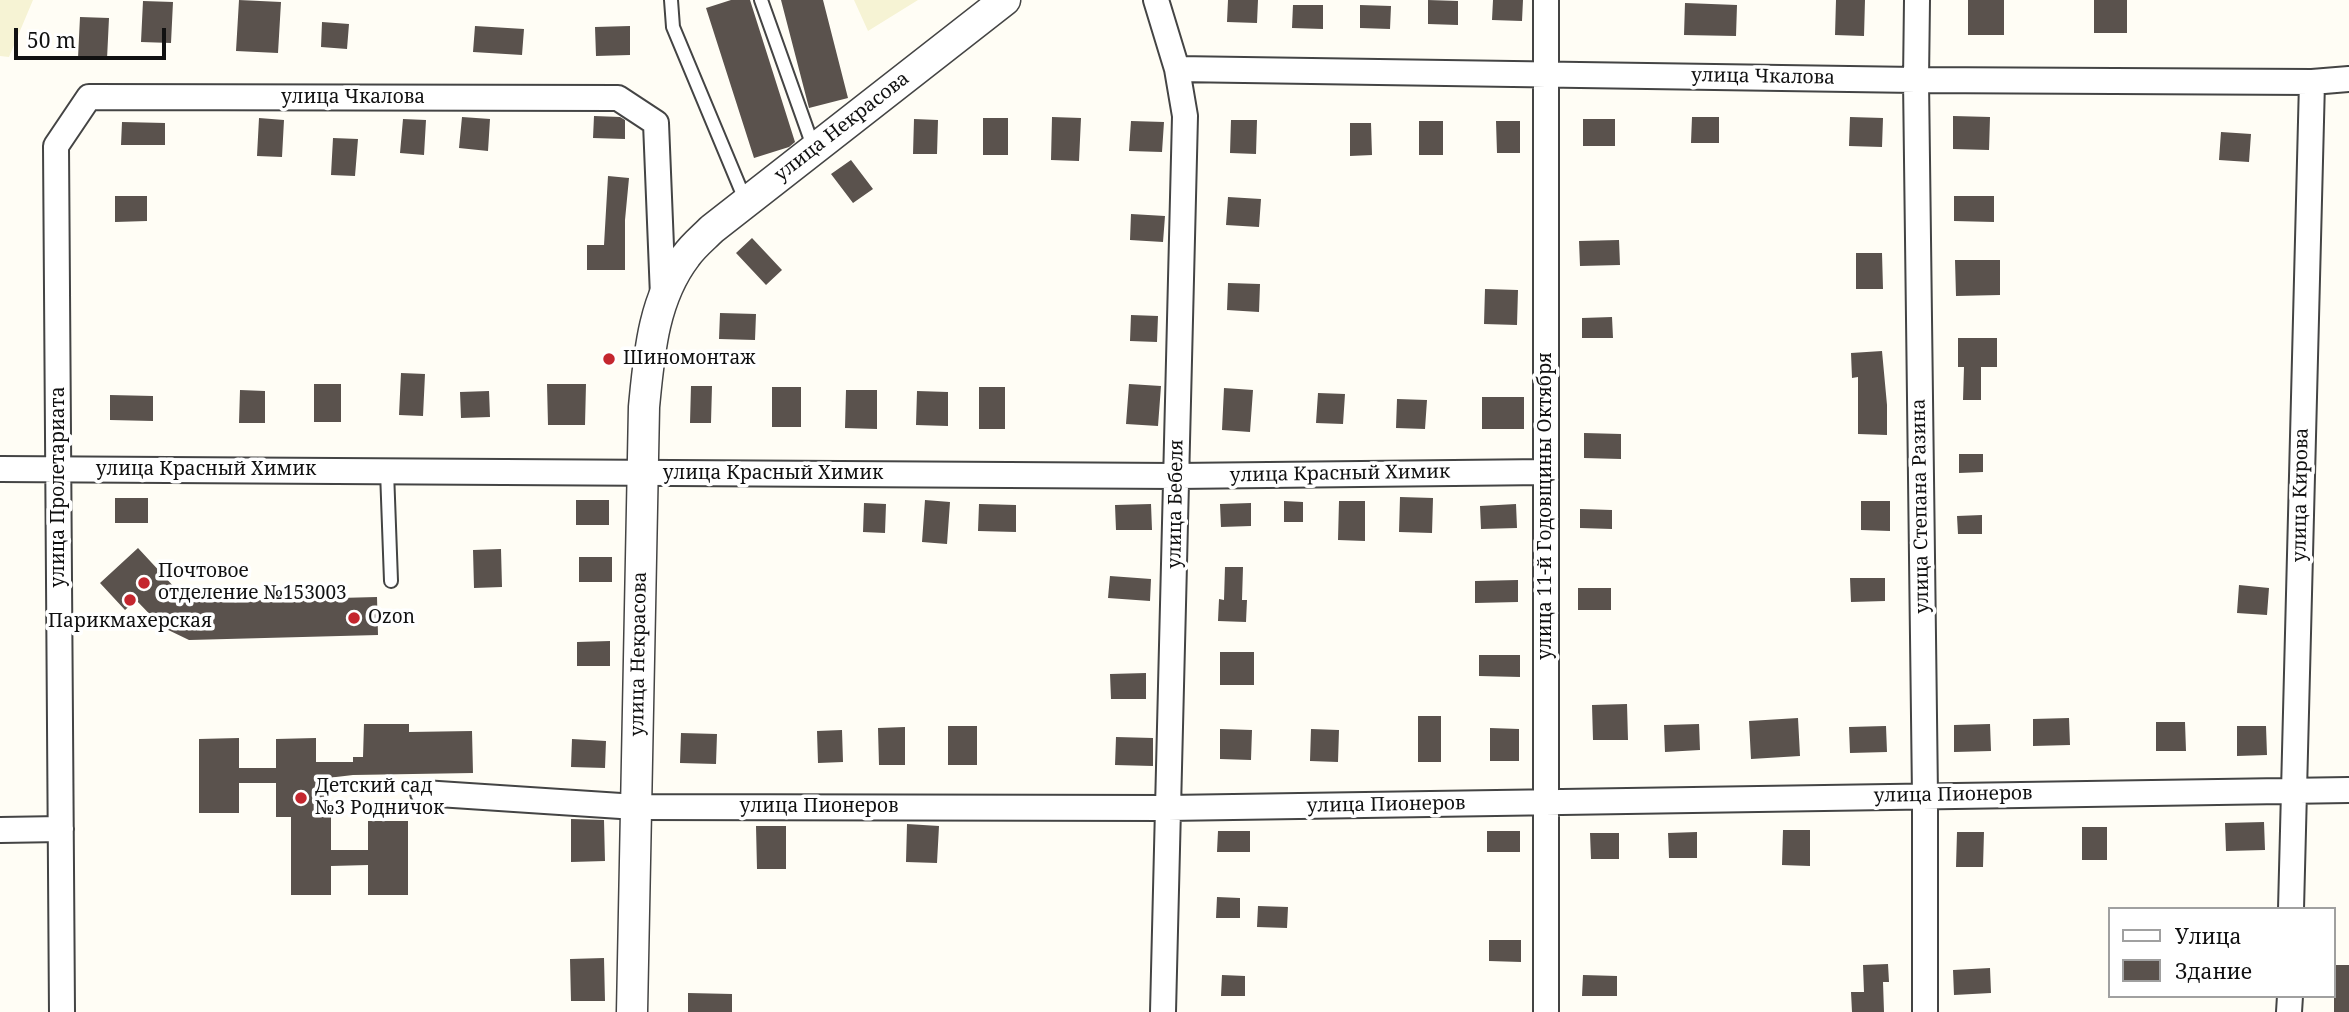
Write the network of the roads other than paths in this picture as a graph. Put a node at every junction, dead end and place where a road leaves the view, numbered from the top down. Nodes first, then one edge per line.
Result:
1 (671, 0) edge
2 (761, 0) edge
3 (1005, 0) edge
4 (1156, 0) edge
5 (1546, 0) edge
6 (1917, 0) edge
7 (1177, 69) junction
8 (1546, 74) junction
9 (2349, 79) edge
10 (1916, 80) junction
11 (2312, 82) junction
12 (89, 97) joint
13 (618, 98) joint
14 (814, 149) junction
15 (746, 202) junction
16 (663, 297) junction
17 (0, 469) edge
18 (59, 469) junction
19 (387, 471) junction
20 (1546, 472) junction
21 (643, 473) junction
22 (1176, 476) junction
23 (391, 581) dead end
24 (2349, 790) edge
25 (2294, 791) junction
26 (423, 793) dead end
27 (1925, 795) junction
28 (1546, 802) junction
29 (636, 807) junction
30 (1168, 808) junction
31 (61, 829) junction
32 (0, 830) edge
33 (2291, 907) edge
34 (62, 1012) edge
35 (632, 1012) edge
36 (1163, 1012) edge
37 (1546, 1012) edge
38 (1925, 1012) edge

1 - 15 lane
2 - 14 lane
3 - 14 street, улица Некрасова
4 - 7 street, улица Бебеля
5 - 8 street, улица 11-й Годовщины Октября
6 - 10 street, улица Степана Разина
7 - 8 street, улица Чкалова
7 - 22 street, улица Бебеля
8 - 10 street, улица Чкалова
8 - 20 street, улица 11-й Годовщины Октября
9 - 11 street, улица Чкалова
10 - 11 street, улица Чкалова
10 - 27 street, улица Степана Разина
11 - 25 street, улица Кирова
12 - 13 street, улица Чкалова
12 - 18 street, улица Пролетариата
13 - 16 street, улица Некрасова
14 - 15 street, улица Некрасова
15 - 16 street, улица Некрасова
16 - 21 street, улица Некрасова
17 - 18 street, улица Красный Химик
18 - 19 street, улица Красный Химик
18 - 31 street, улица Пролетариата
19 - 21 street, улица Красный Химик
19 - 23 lane
20 - 22 street, улица Красный Химик
20 - 28 street, улица 11-й Годовщины Октября
21 - 22 street, улица Красный Химик
21 - 29 street, улица Некрасова
22 - 30 street, улица Бебеля
24 - 25 street, улица Пионеров
25 - 27 street, улица Пионеров
25 - 33 street, улица Кирова
26 - 29 street, улица Пионеров
27 - 28 street, улица Пионеров
27 - 38 street, улица Степана Разина
28 - 30 street, улица Пионеров
28 - 37 street, улица 11-й Годовщины Октября
29 - 30 street, улица Пионеров
29 - 35 street, улица Некрасова
30 - 36 street, улица Бебеля
31 - 32 street
31 - 34 street, улица Пролетариата

